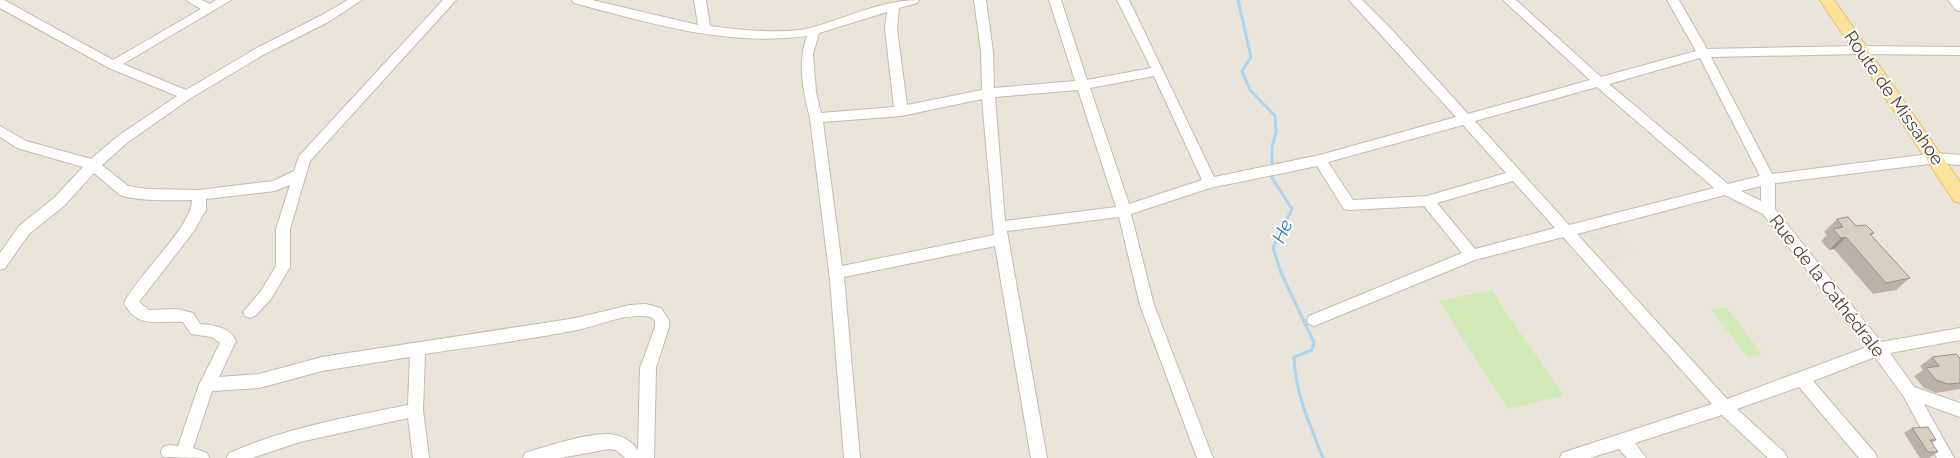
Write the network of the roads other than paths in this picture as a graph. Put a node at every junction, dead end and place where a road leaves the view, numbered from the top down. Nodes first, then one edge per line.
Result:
1 (192, 0) edge
2 (225, 0) edge
3 (356, 0) edge
4 (450, 0) edge
5 (578, 0) edge
6 (700, 0) edge
7 (913, 0) edge
8 (980, 0) edge
9 (1055, 0) edge
10 (1123, 0) edge
11 (1355, 0) edge
12 (1509, 0) edge
13 (1673, 0) edge
14 (1826, 0) edge
15 (1954, 0) edge
16 (0, 3) edge
17 (892, 6) junction
18 (1960, 7) edge
19 (210, 8) junction
20 (705, 31) junction
21 (814, 32) junction
22 (1859, 50) junction
23 (1960, 51) edge
24 (1703, 53) junction
25 (113, 65) junction
26 (1158, 71) junction
27 (1598, 81) junction
28 (1082, 85) junction
29 (988, 94) junction
30 (188, 95) junction
31 (901, 111) junction
32 (816, 118) junction
33 (1465, 119) junction
34 (0, 131) edge
35 (1937, 158) junction
36 (1320, 160) junction
37 (1960, 160) edge
38 (93, 165) junction
39 (299, 174) junction
40 (1515, 176) junction
41 (1768, 179) junction
42 (1210, 183) junction
43 (1726, 190) junction
44 (199, 195) junction
45 (1960, 196) edge
46 (1427, 201) junction
47 (1768, 210) junction
48 (1124, 211) junction
49 (1566, 231) junction
50 (1001, 233) junction
51 (5, 247) edge
52 (1472, 255) junction
53 (0, 264) edge
54 (836, 273) junction
55 (250, 312) dead end
56 (1314, 320) dead end
57 (1960, 334) edge
58 (1878, 349) junction
59 (418, 350) junction
60 (1802, 379) junction
61 (207, 385) junction
62 (1909, 392) junction
63 (1724, 407) junction
64 (415, 410) junction
65 (1960, 410) edge
66 (1621, 440) junction
67 (177, 455) edge
68 (201, 458) edge
69 (235, 458) edge
70 (421, 458) edge
71 (531, 458) edge
72 (634, 458) edge
73 (646, 458) edge
74 (852, 458) edge
75 (1039, 458) edge
76 (1206, 458) edge
77 (1568, 458) edge
78 (1638, 458) edge
79 (1779, 458) edge
80 (1869, 458) edge
81 (1946, 458) edge

1 - 19 street
2 - 19 street
3 - 30 street
4 - 39 street
5 - 20 street
6 - 20 street
7 - 17 street
8 - 29 street
9 - 28 street
10 - 26 street
11 - 33 street
12 - 27 street
13 - 24 street, Rue de la Cathédrale
14 - 22 main road, Route de Missahoe
15 - 18 street
16 - 25 street
17 - 21 street
17 - 31 street
19 - 25 street
20 - 21 street
21 - 32 street
22 - 23 street
22 - 24 street
22 - 35 main road, Route de Missahoe
24 - 27 street
24 - 41 street, Rue de la Cathédrale
25 - 30 street
26 - 28 street
26 - 42 street
27 - 33 street
27 - 43 street
28 - 29 street
28 - 48 street
29 - 31 street
29 - 50 street
30 - 38 street
31 - 32 street
32 - 54 street
33 - 36 street
33 - 40 street
34 - 38 street
35 - 37 street
35 - 41 street
35 - 45 main road, Route de Missahoe
36 - 42 street
36 - 46 street
38 - 44 street
38 - 51 street
39 - 44 street
39 - 55 street
40 - 46 street
40 - 49 street
41 - 43 street
41 - 47 street, Rue de la Cathédrale
42 - 48 street
43 - 47 street
43 - 49 street
44 - 61 street
46 - 52 street
47 - 58 street, Rue de la Cathédrale
48 - 50 street
48 - 76 street
49 - 52 street
49 - 63 street
50 - 54 street
50 - 75 street
51 - 53 street
52 - 56 street
54 - 74 street
57 - 58 street
58 - 60 street
58 - 62 street, Rue de la Cathédrale
59 - 61 street
59 - 64 street
59 - 73 street
60 - 63 street
60 - 80 street
61 - 67 street
62 - 65 street
62 - 81 street, Rue de la Cathédrale
63 - 66 street
63 - 79 street
64 - 69 street
64 - 70 street
66 - 77 street
66 - 78 street
67 - 68 street
71 - 72 street

